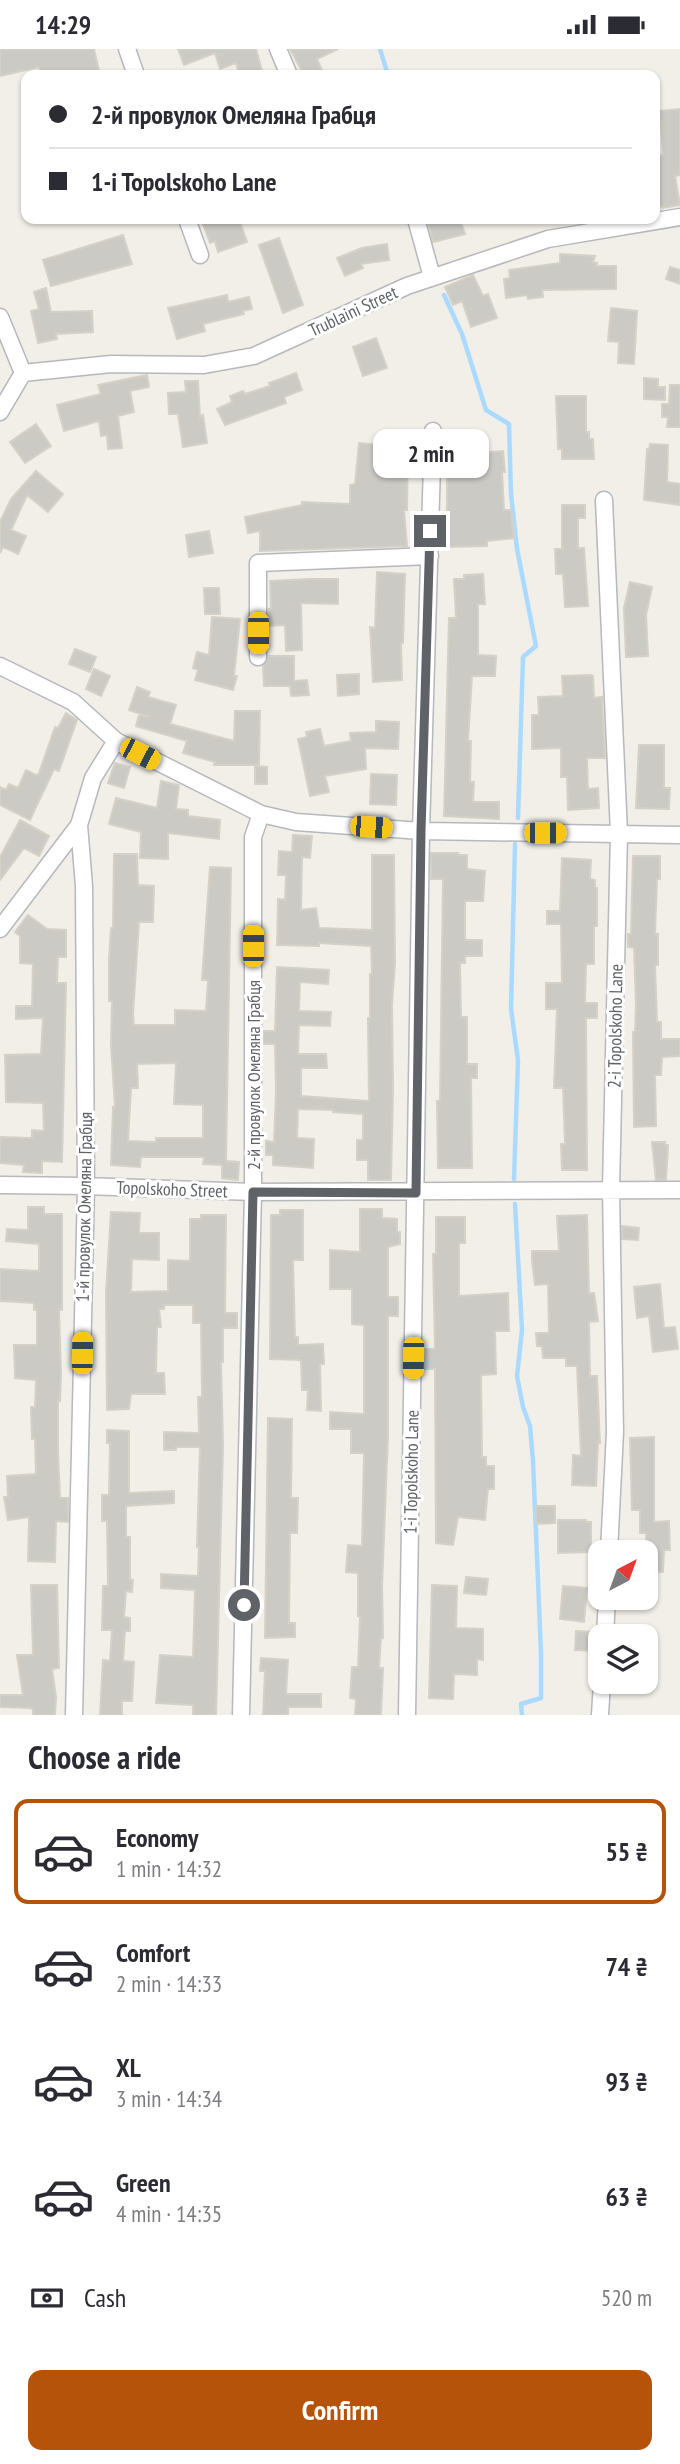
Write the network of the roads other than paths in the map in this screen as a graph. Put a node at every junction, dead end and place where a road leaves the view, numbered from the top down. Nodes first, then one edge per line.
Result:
1 (127, 49) edge
2 (278, 49) edge
3 (134, 70) edge
4 (287, 70) edge
5 (680, 217) edge
6 (660, 220) edge
7 (189, 224) edge
8 (417, 224) edge
9 (638, 224) edge
10 (200, 255) dead end
11 (432, 277) junction
12 (0, 317) edge
13 (23, 373) junction
14 (0, 412) edge
15 (433, 431) dead end
16 (604, 500) dead end
17 (430, 556) junction
18 (258, 657) dead end
19 (0, 666) edge
20 (116, 741) junction
21 (261, 814) junction
22 (79, 825) junction
23 (421, 831) junction
24 (620, 833) junction
25 (680, 835) edge
26 (0, 929) edge
27 (0, 1185) edge
28 (86, 1186) junction
29 (611, 1189) junction
30 (680, 1189) edge
31 (253, 1192) junction
32 (416, 1193) junction
33 (610, 1540) edge
34 (601, 1694) edge
35 (74, 1715) edge
36 (241, 1715) edge
37 (407, 1715) edge
38 (600, 1715) edge

1 - 3 street
2 - 4 street
5 - 6 street, Trublaini Street
7 - 10 street
8 - 11 street
9 - 11 street, Trublaini Street
11 - 13 street, Trublaini Street
12 - 13 street
13 - 14 street
15 - 17 street, 1-i Topolskoho Lane
16 - 24 street, 2-i Topolskoho Lane
17 - 18 street
17 - 23 street, 1-i Topolskoho Lane
19 - 20 street
20 - 21 street
20 - 22 street
21 - 23 street
21 - 31 street, 2-й провулок Омеляна Грабця
22 - 26 street
22 - 28 street, 1-й провулок Омеляна Грабця
23 - 24 street
23 - 32 street, 1-i Topolskoho Lane
24 - 25 street
24 - 29 street, 2-i Topolskoho Lane
27 - 28 street, Topolskoho Street
28 - 31 street, Topolskoho Street
28 - 35 street, 1-й провулок Омеляна Грабця
29 - 30 street, Topolskoho Street
29 - 32 street, Topolskoho Street
29 - 33 street, 2-i Topolskoho Lane
31 - 32 street, Topolskoho Street
31 - 36 street, 2-й провулок Омеляна Грабця
32 - 37 street, 1-i Topolskoho Lane
34 - 38 street

